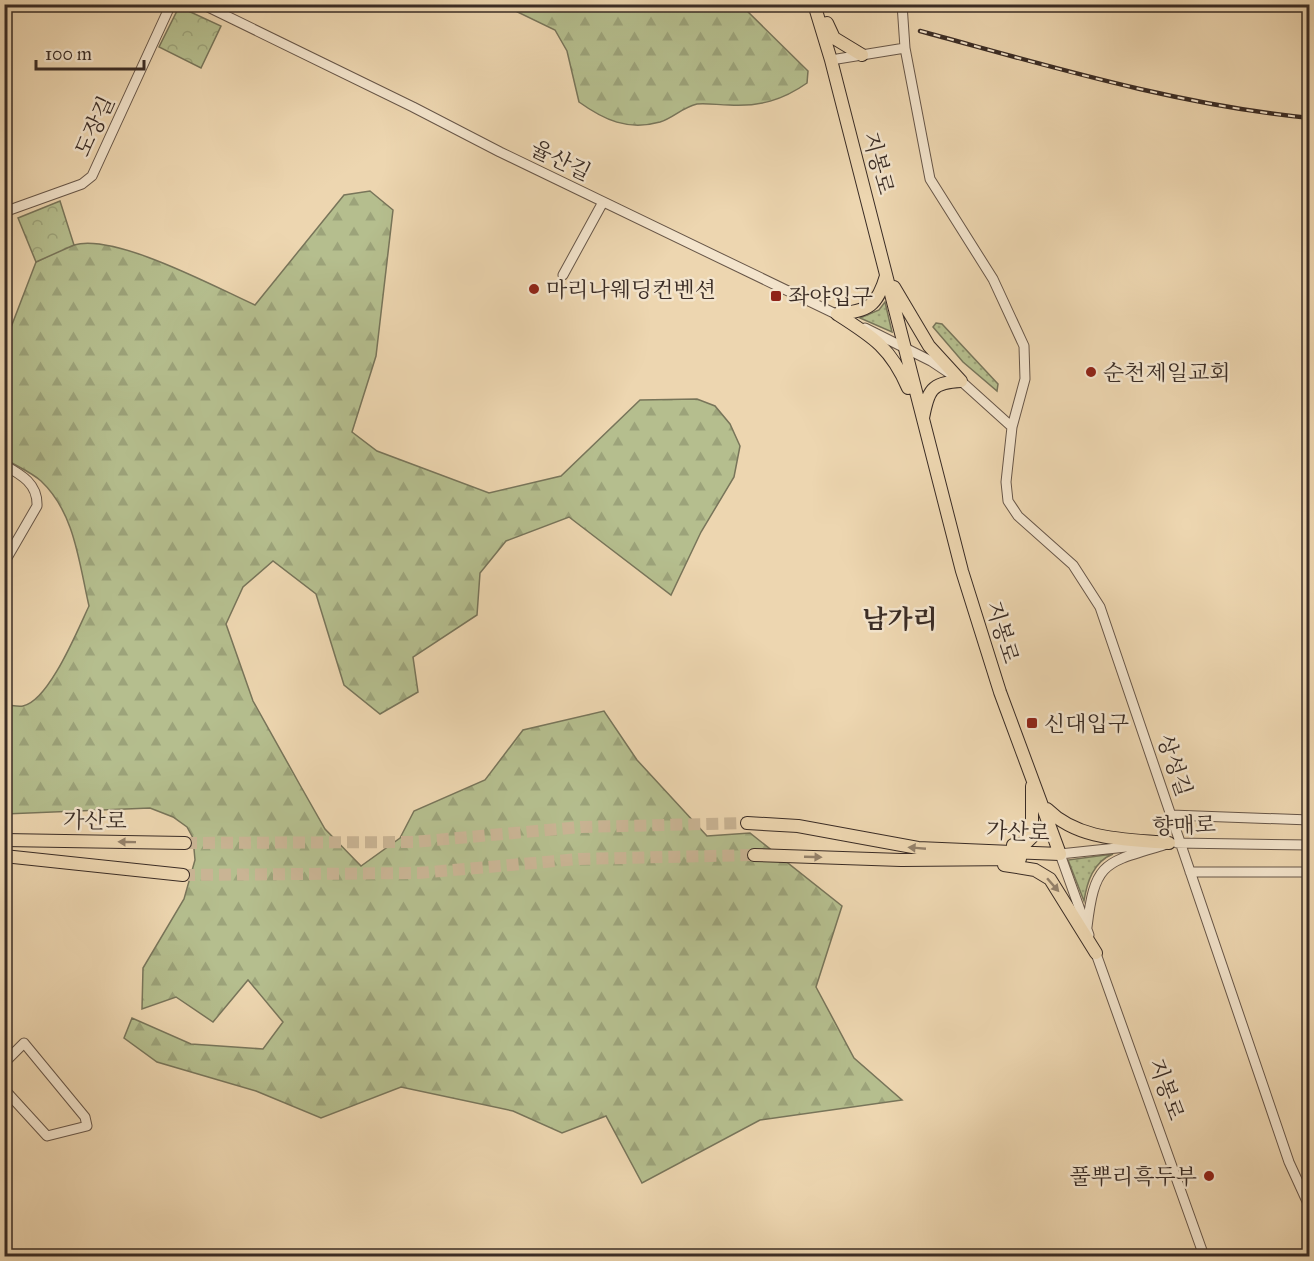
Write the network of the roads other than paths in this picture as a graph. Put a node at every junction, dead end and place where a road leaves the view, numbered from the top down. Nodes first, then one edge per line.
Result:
1 (171, 4) edge
2 (202, 4) edge
3 (816, 4) edge
4 (902, 4) edge
5 (905, 48) junction
6 (862, 55) junction
7 (831, 60) junction
8 (603, 202) junction
9 (4, 212) edge
10 (564, 275) dead end
11 (887, 275) junction
12 (837, 314) junction
13 (904, 347) junction
14 (961, 381) junction
15 (922, 422) junction
16 (1012, 427) junction
17 (4, 465) edge
18 (4, 562) edge
19 (1032, 776) junction
20 (1043, 806) junction
21 (1172, 815) junction
22 (1310, 820) edge
23 (747, 823) tunnel mouth
24 (4, 840) edge
25 (185, 843) tunnel mouth
26 (1175, 843) junction
27 (1310, 845) edge
28 (959, 854) junction
29 (1060, 854) junction
30 (754, 855) tunnel mouth
31 (4, 856) edge
32 (1190, 872) junction
33 (1310, 872) edge
34 (183, 875) tunnel mouth
35 (1087, 928) junction
36 (1096, 953) junction
37 (4, 1063) edge
38 (4, 1089) edge
39 (1310, 1208) edge
40 (1204, 1257) edge

1 - 9 street, 도장길
2 - 8 street, 율산길
3 - 6 main road
3 - 7 main road, 지봉로
4 - 5 street, 상성길
5 - 6 street
5 - 16 street, 상성길
6 - 7 street
7 - 11 main road, 지봉로
8 - 10 street
8 - 12 street, 율산길
11 - 12 main road
11 - 13 main road, 지봉로
11 - 14 main road
12 - 13 street, 율산길
12 - 15 main road
13 - 14 street, 율산길
13 - 15 main road, 지봉로
14 - 15 main road
14 - 16 street, 율산길
15 - 19 main road, 지봉로
16 - 21 street, 상성길
17 - 18 street
19 - 20 main road, 지봉로
19 - 28 main road
20 - 26 main road
20 - 29 main road, 지봉로
21 - 22 street
21 - 26 street, 상성길
28 -> 23 main road, 가산로
25 -> 24 main road, 가산로
26 - 27 street, 향매로
26 - 29 street, 향매로
26 - 32 street, 상성길
26 - 35 street
28 - 29 main road, 가산로
30 -> 28 main road, 가산로
28 -> 36 main road
29 - 35 street, 지봉로
31 - 34 main road, 가산로
32 - 33 street
32 - 39 street, 상성길
35 - 36 street, 지봉로
36 - 40 street, 지봉로
37 - 38 street

